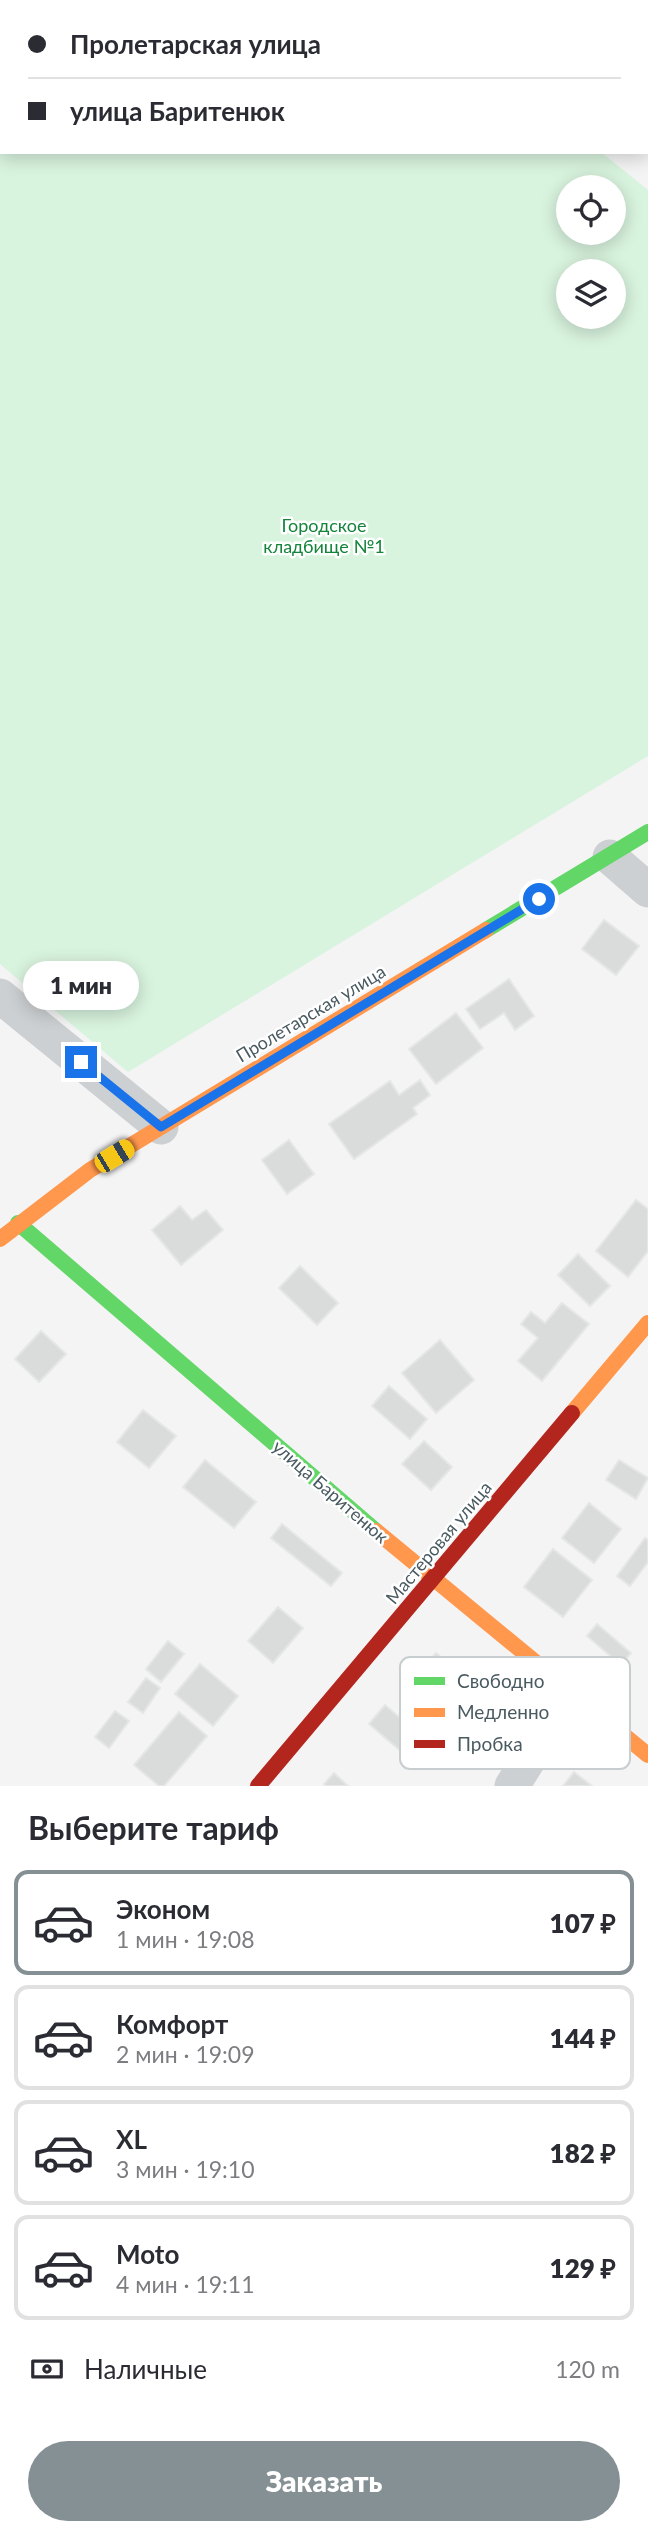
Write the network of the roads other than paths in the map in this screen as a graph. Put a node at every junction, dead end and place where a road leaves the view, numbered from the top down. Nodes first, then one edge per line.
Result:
1 (648, 832) edge
2 (610, 857) junction
3 (648, 890) edge
4 (0, 996) edge
5 (161, 1127) junction
6 (18, 1223) junction
7 (0, 1238) edge
8 (648, 1323) edge
9 (433, 1580) junction
10 (528, 1657) edge
11 (630, 1740) edge
12 (648, 1755) edge
13 (523, 1769) edge
14 (258, 1786) edge
15 (512, 1786) edge

1 - 2 street, Пролетарская улица
2 - 3 street
2 - 5 street, Пролетарская улица
4 - 5 street
5 - 6 street, Пролетарская улица
6 - 7 street, Пролетарская улица
6 - 9 street, улица Баритенюк
8 - 9 street, Мастеровая улица
9 - 10 street, улица Баритенюк
9 - 14 street, Мастеровая улица
11 - 12 street, улица Баритенюк
13 - 15 street

